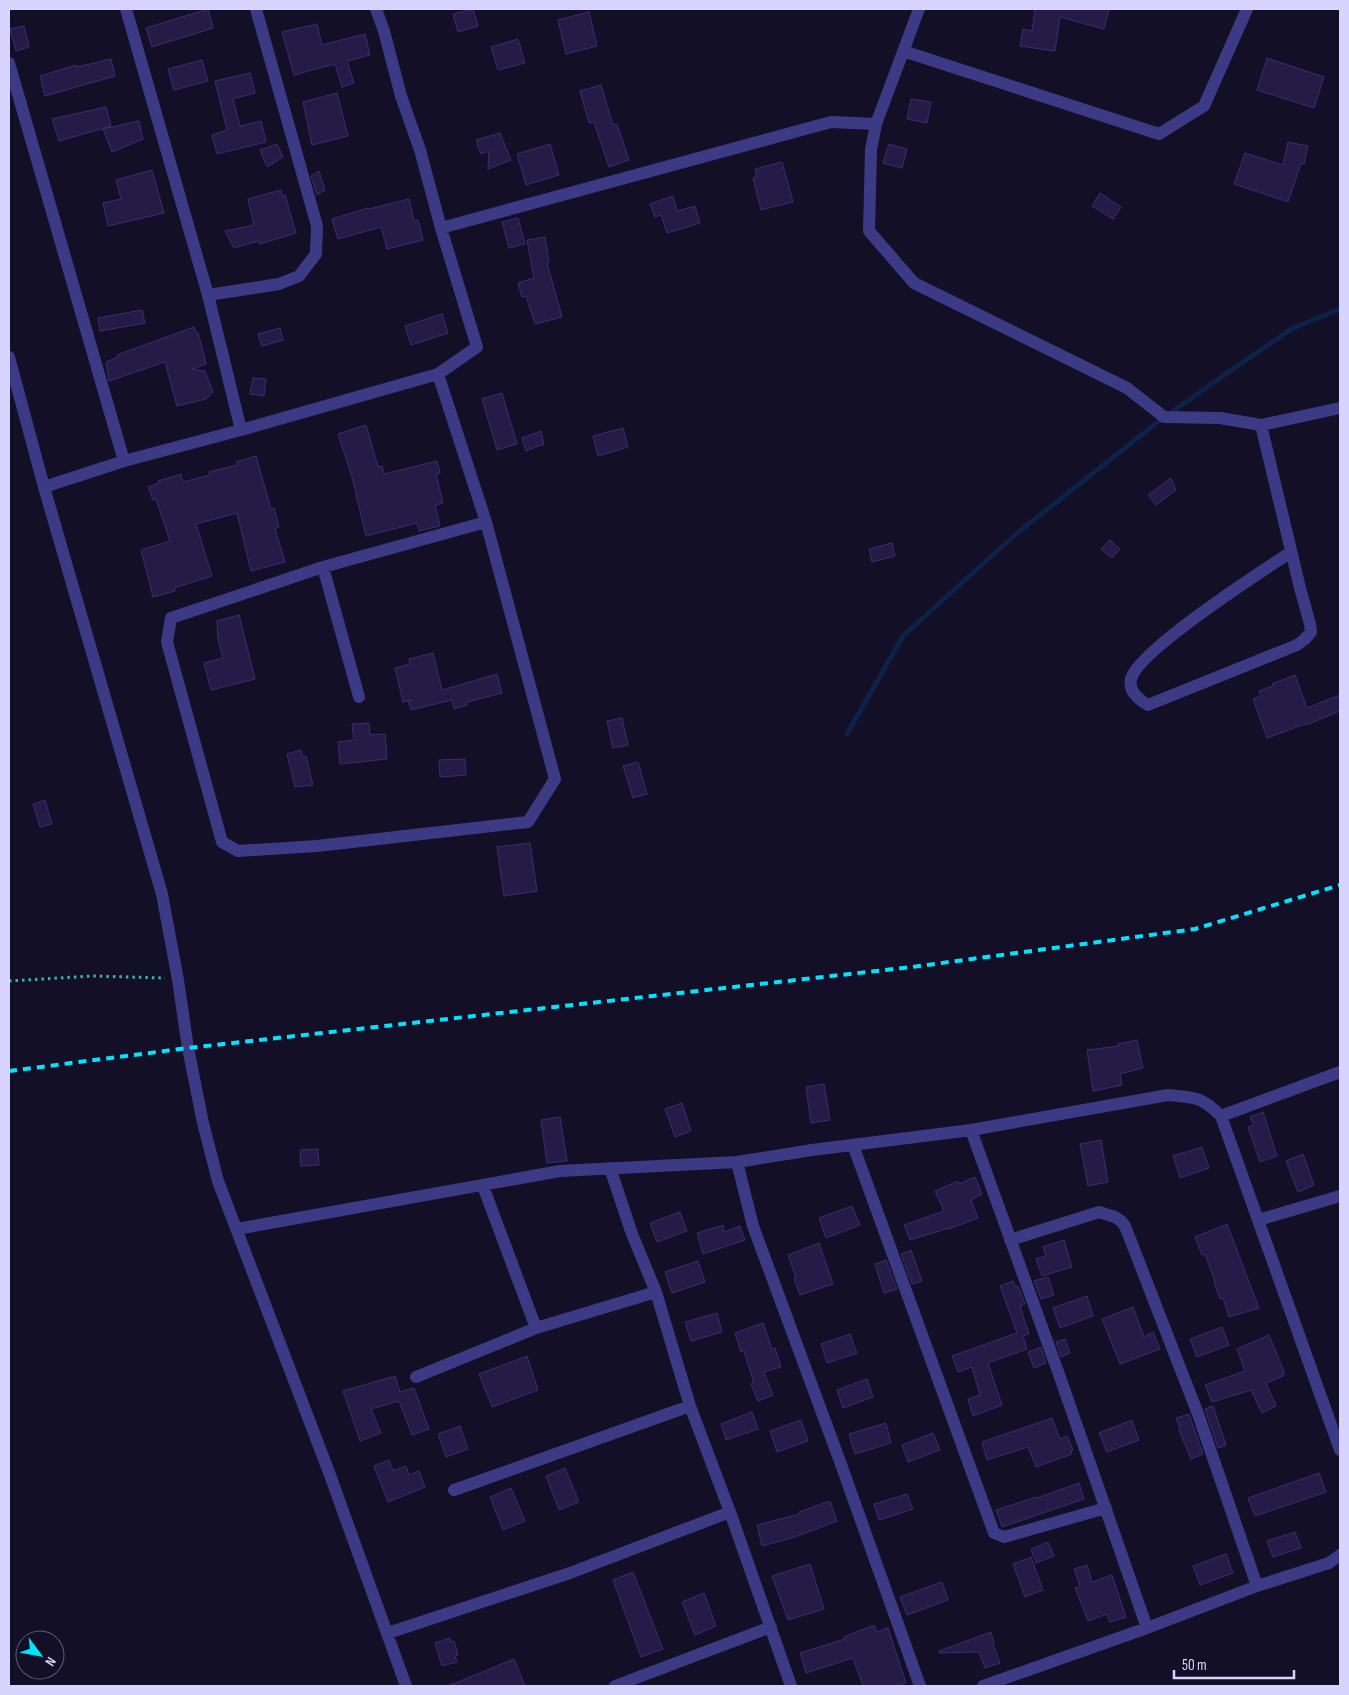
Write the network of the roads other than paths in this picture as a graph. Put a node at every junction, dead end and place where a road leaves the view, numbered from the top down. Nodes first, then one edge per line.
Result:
1 (126, 9) edge
2 (256, 9) edge
3 (376, 9) edge
4 (919, 9) edge
5 (1247, 9) edge
6 (904, 51) junction
7 (9, 63) edge
8 (876, 124) junction
9 (441, 228) junction
10 (208, 295) junction
11 (9, 357) edge
12 (438, 374) junction
13 (1340, 408) edge
14 (1261, 424) junction
15 (241, 430) junction
16 (124, 461) junction
17 (44, 487) junction
18 (486, 522) junction
19 (1291, 552) junction
20 (323, 567) junction
21 (359, 697) dead end
22 (1340, 1072) edge
23 (1221, 1116) junction
24 (971, 1130) junction
25 (853, 1145) junction
26 (737, 1162) junction
27 (610, 1168) junction
28 (483, 1186) junction
29 (1340, 1196) edge
30 (1258, 1220) junction
31 (237, 1229) junction
32 (1010, 1240) junction
33 (656, 1292) junction
34 (536, 1328) junction
35 (416, 1377) dead end
36 (690, 1406) junction
37 (1340, 1450) edge
38 (454, 1490) dead end
39 (1106, 1508) junction
40 (730, 1512) junction
41 (1340, 1555) edge
42 (1257, 1586) junction
43 (771, 1628) junction
44 (1147, 1628) junction
45 (388, 1633) junction
46 (406, 1686) edge
47 (615, 1686) edge
48 (791, 1686) edge
49 (920, 1686) edge
50 (983, 1686) edge

1 - 10 street
2 - 10 street
3 - 9 street
4 - 6 street
5 - 6 street
6 - 8 street
7 - 16 street
8 - 9 street
8 - 14 street
9 - 12 street
10 - 15 street
11 - 17 street
12 - 15 street
12 - 18 street
13 - 14 street
14 - 19 street
15 - 16 street
16 - 17 street
17 - 31 street
18 - 20 street
18 - 20 street
19 - 19 street
20 - 21 street
22 - 23 street
23 - 24 street
23 - 30 street
24 - 25 street
24 - 32 street
25 - 26 street
25 - 39 street
26 - 27 street
26 - 49 street
27 - 28 street
27 - 33 street
28 - 31 street
28 - 34 street
29 - 30 street
30 - 37 street
31 - 45 street
32 - 39 street
32 - 42 street
33 - 34 street
33 - 36 street
34 - 35 street
36 - 38 street
36 - 40 street
39 - 44 street
40 - 43 street
40 - 45 street
41 - 42 street
42 - 44 street
43 - 47 street
43 - 48 street
44 - 50 street
45 - 46 street

